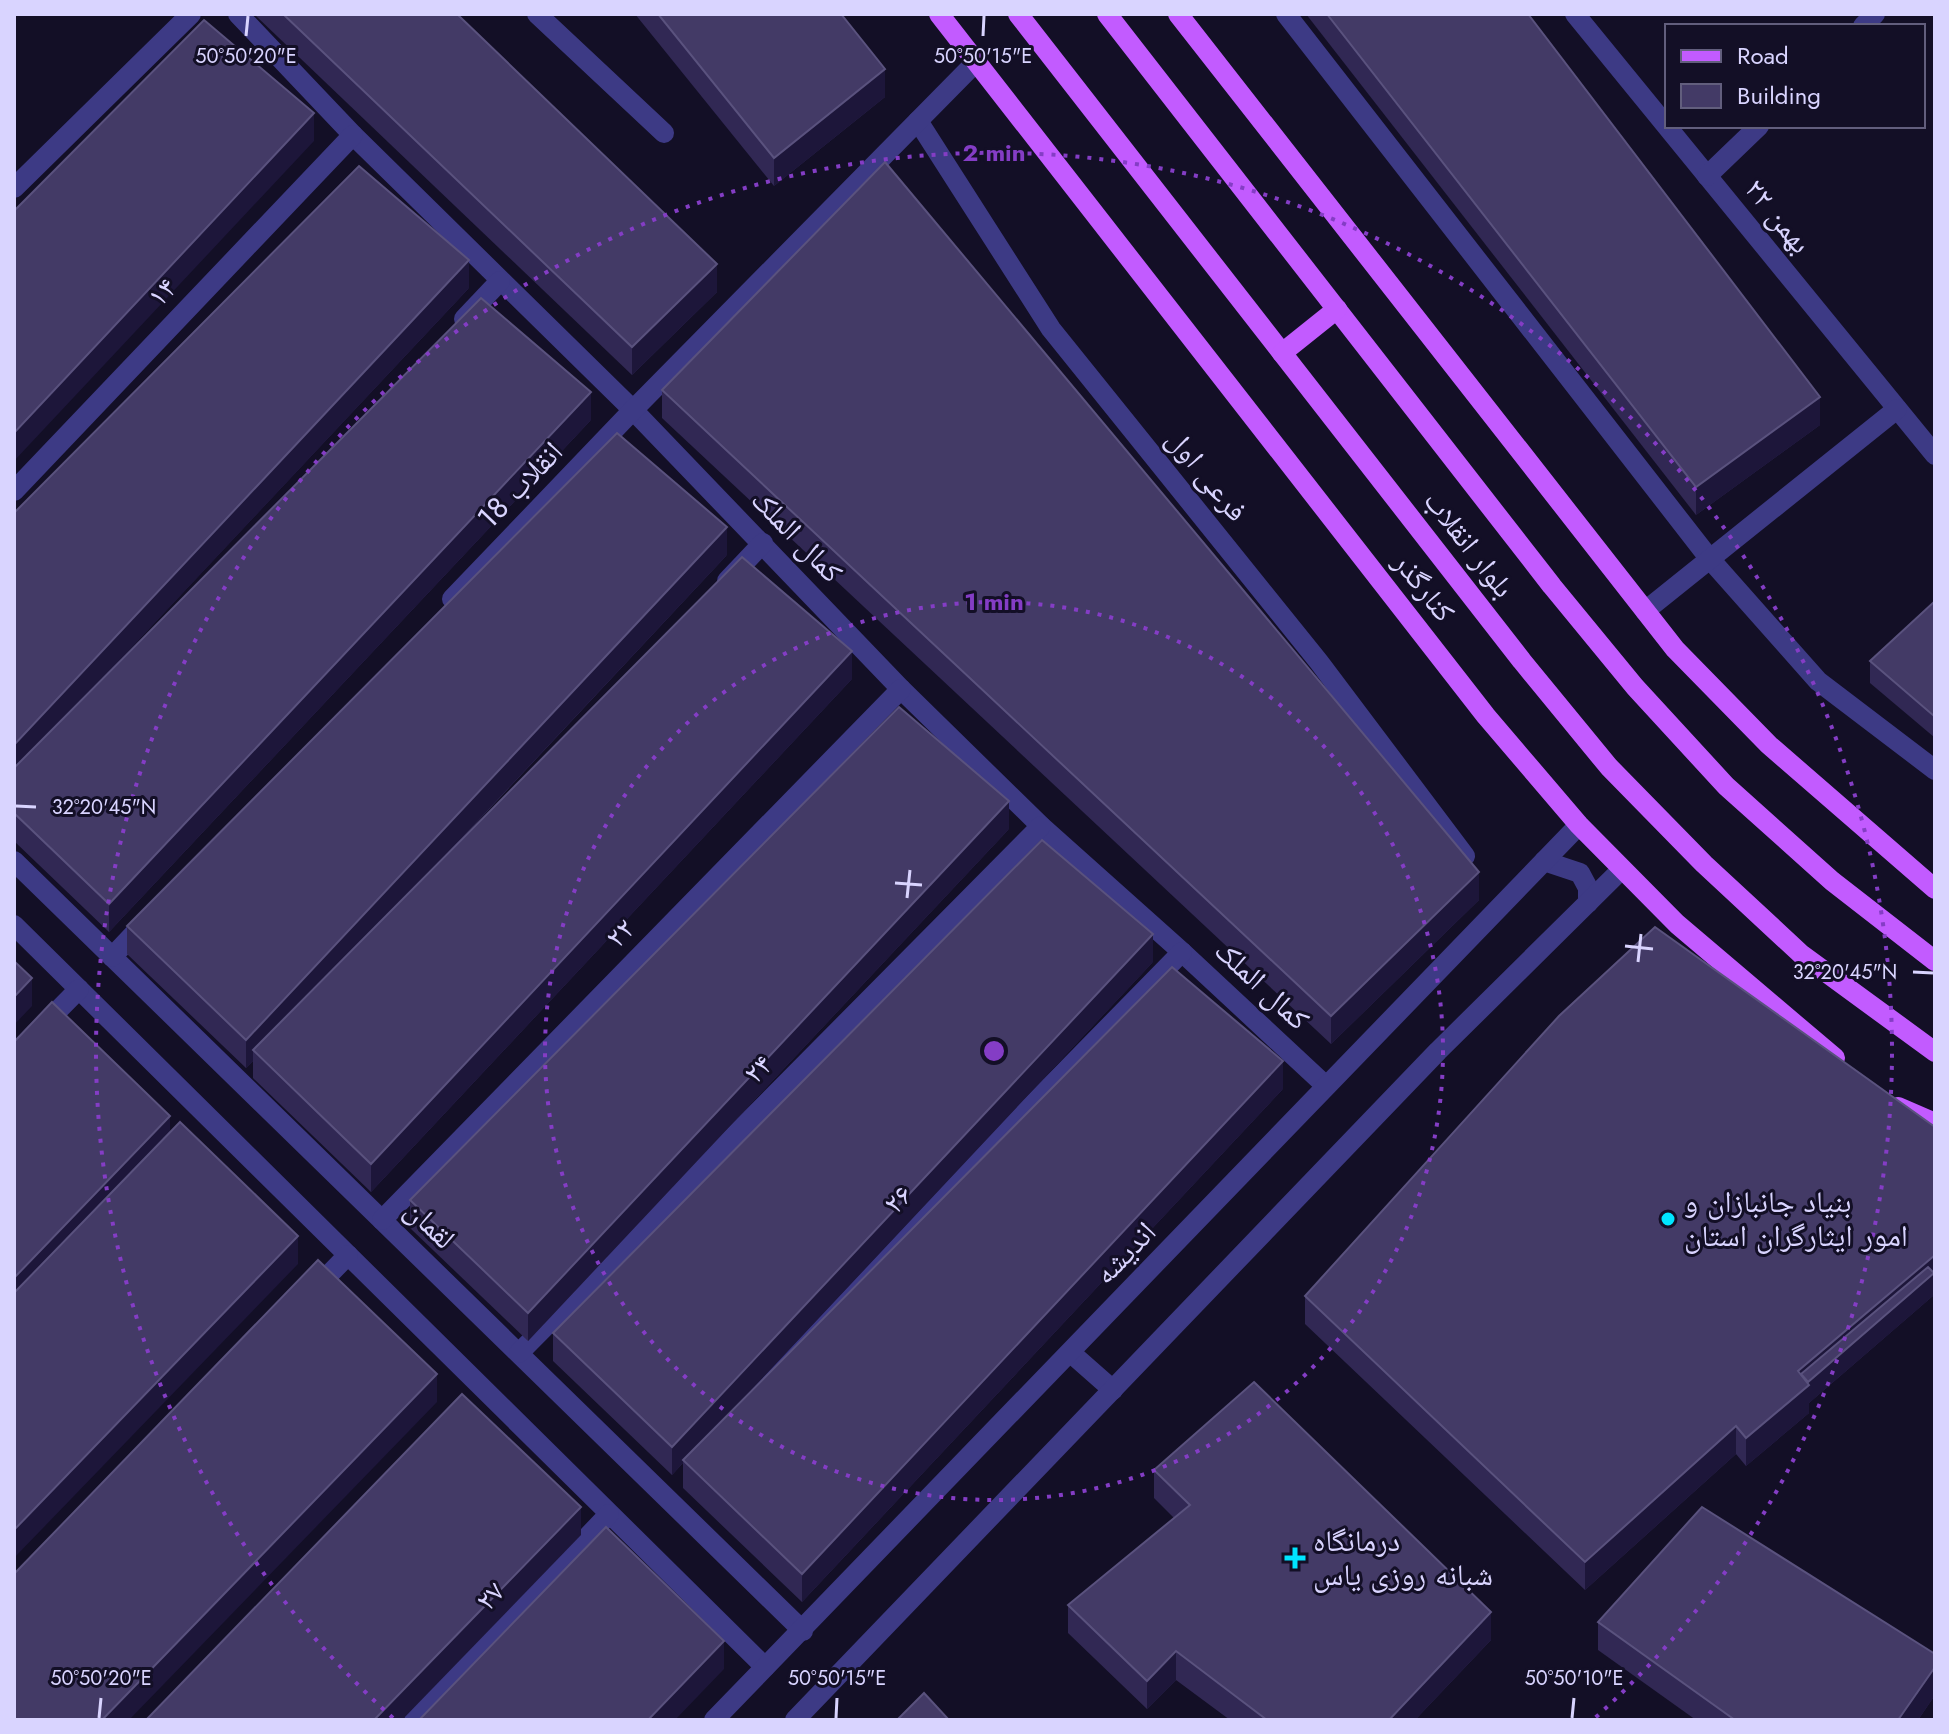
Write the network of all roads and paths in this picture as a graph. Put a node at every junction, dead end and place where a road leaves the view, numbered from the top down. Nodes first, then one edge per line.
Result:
1 (191, 14) edge
2 (238, 14) edge
3 (537, 14) edge
4 (939, 14) edge
5 (1018, 14) edge
6 (1107, 14) edge
7 (1178, 14) edge
8 (1286, 14) edge
9 (1575, 14) edge
10 (977, 61) junction
11 (918, 121) junction
12 (1665, 124) edge
13 (1668, 128) edge
14 (1757, 128) edge
15 (664, 133) dead end
16 (353, 135) junction
17 (1707, 176) junction
18 (14, 188) edge
19 (500, 281) junction
20 (1337, 309) junction
21 (446, 338) edge
22 (1282, 353) junction
23 (1897, 409) junction
24 (633, 410) junction
25 (1935, 455) edge
26 (14, 491) edge
27 (763, 543) junction
28 (1709, 558) junction
29 (708, 601) edge
30 (1645, 611) junction
31 (438, 615) edge
32 (901, 689) junction
33 (1935, 770) edge
34 (1579, 825) junction
35 (1041, 826) junction
36 (1465, 856) edge
37 (14, 861) edge
38 (1544, 861) junction
39 (1622, 869) junction
40 (1935, 889) edge
41 (1588, 903) junction
42 (155, 911) edge
43 (14, 925) edge
44 (1182, 952) junction
45 (112, 957) junction
46 (1935, 961) edge
47 (79, 989) junction
48 (1935, 1052) edge
49 (14, 1055) edge
50 (1847, 1067) edge
51 (1326, 1086) junction
52 (1883, 1096) edge
53 (1935, 1123) edge
54 (382, 1220) junction
55 (348, 1255) junction
56 (292, 1311) edge
57 (519, 1353) junction
58 (1071, 1353) junction
59 (1113, 1390) junction
60 (735, 1408) edge
61 (609, 1514) junction
62 (803, 1631) junction
63 (765, 1667) junction
64 (414, 1720) edge
65 (714, 1720) edge
66 (795, 1720) edge

1 - 18 street
2 - 16 street, کمال الملک
3 - 15 street
4 - 10 main road, کنارگذر
5 - 22 main road, بلوار انقلاب
6 - 20 main road, بلوار انقلاب
7 - 30 main road
8 - 28 street
9 - 12 street, ۲۲ بهمن
10 - 11 street, انقلاب 18
10 - 34 main road, کنارگذر
11 - 24 street, انقلاب 18
11 - 36 street, فرعی اول
13 - 17 street, ۲۲ بهمن
14 - 17 street
16 - 19 street, کمال الملک
16 - 26 street, ۱۴
17 - 23 street, ۲۲ بهمن
19 - 21 street
19 - 24 street, کمال الملک
20 - 22 main road
20 - 46 main road, بلوار انقلاب
22 - 48 main road, بلوار انقلاب
23 - 25 street, ۲۲ بهمن
23 - 28 street
24 - 27 street, کمال الملک
24 - 31 street, انقلاب 18
27 - 29 street
27 - 32 street, کمال الملک
28 - 30 street
28 - 33 street
30 - 40 main road
32 - 35 street, کمال الملک
32 - 54 street, ۲۲
34 - 38 street, اندیشه
34 - 39 main road, کنارگذر
35 - 44 street, کمال الملک
35 - 57 street, ۲۴
37 - 45 street, لقمان
38 - 41 street
38 - 51 street, اندیشه
39 - 41 street
39 - 50 main road, کنارگذر
41 - 59 street
42 - 45 street
43 - 47 street
44 - 51 street, کمال الملک
44 - 60 street, ۲۶
45 - 54 street, لقمان
47 - 49 street
47 - 55 street
51 - 58 street, اندیشه
52 - 53 main road
54 - 57 street, لقمان
55 - 56 street
55 - 61 street
57 - 62 street, لقمان
58 - 59 street
58 - 62 street, اندیشه
59 - 66 street
61 - 63 street
61 - 64 street, ۲۷
62 - 63 street, اندیشه
63 - 65 street, اندیشه

